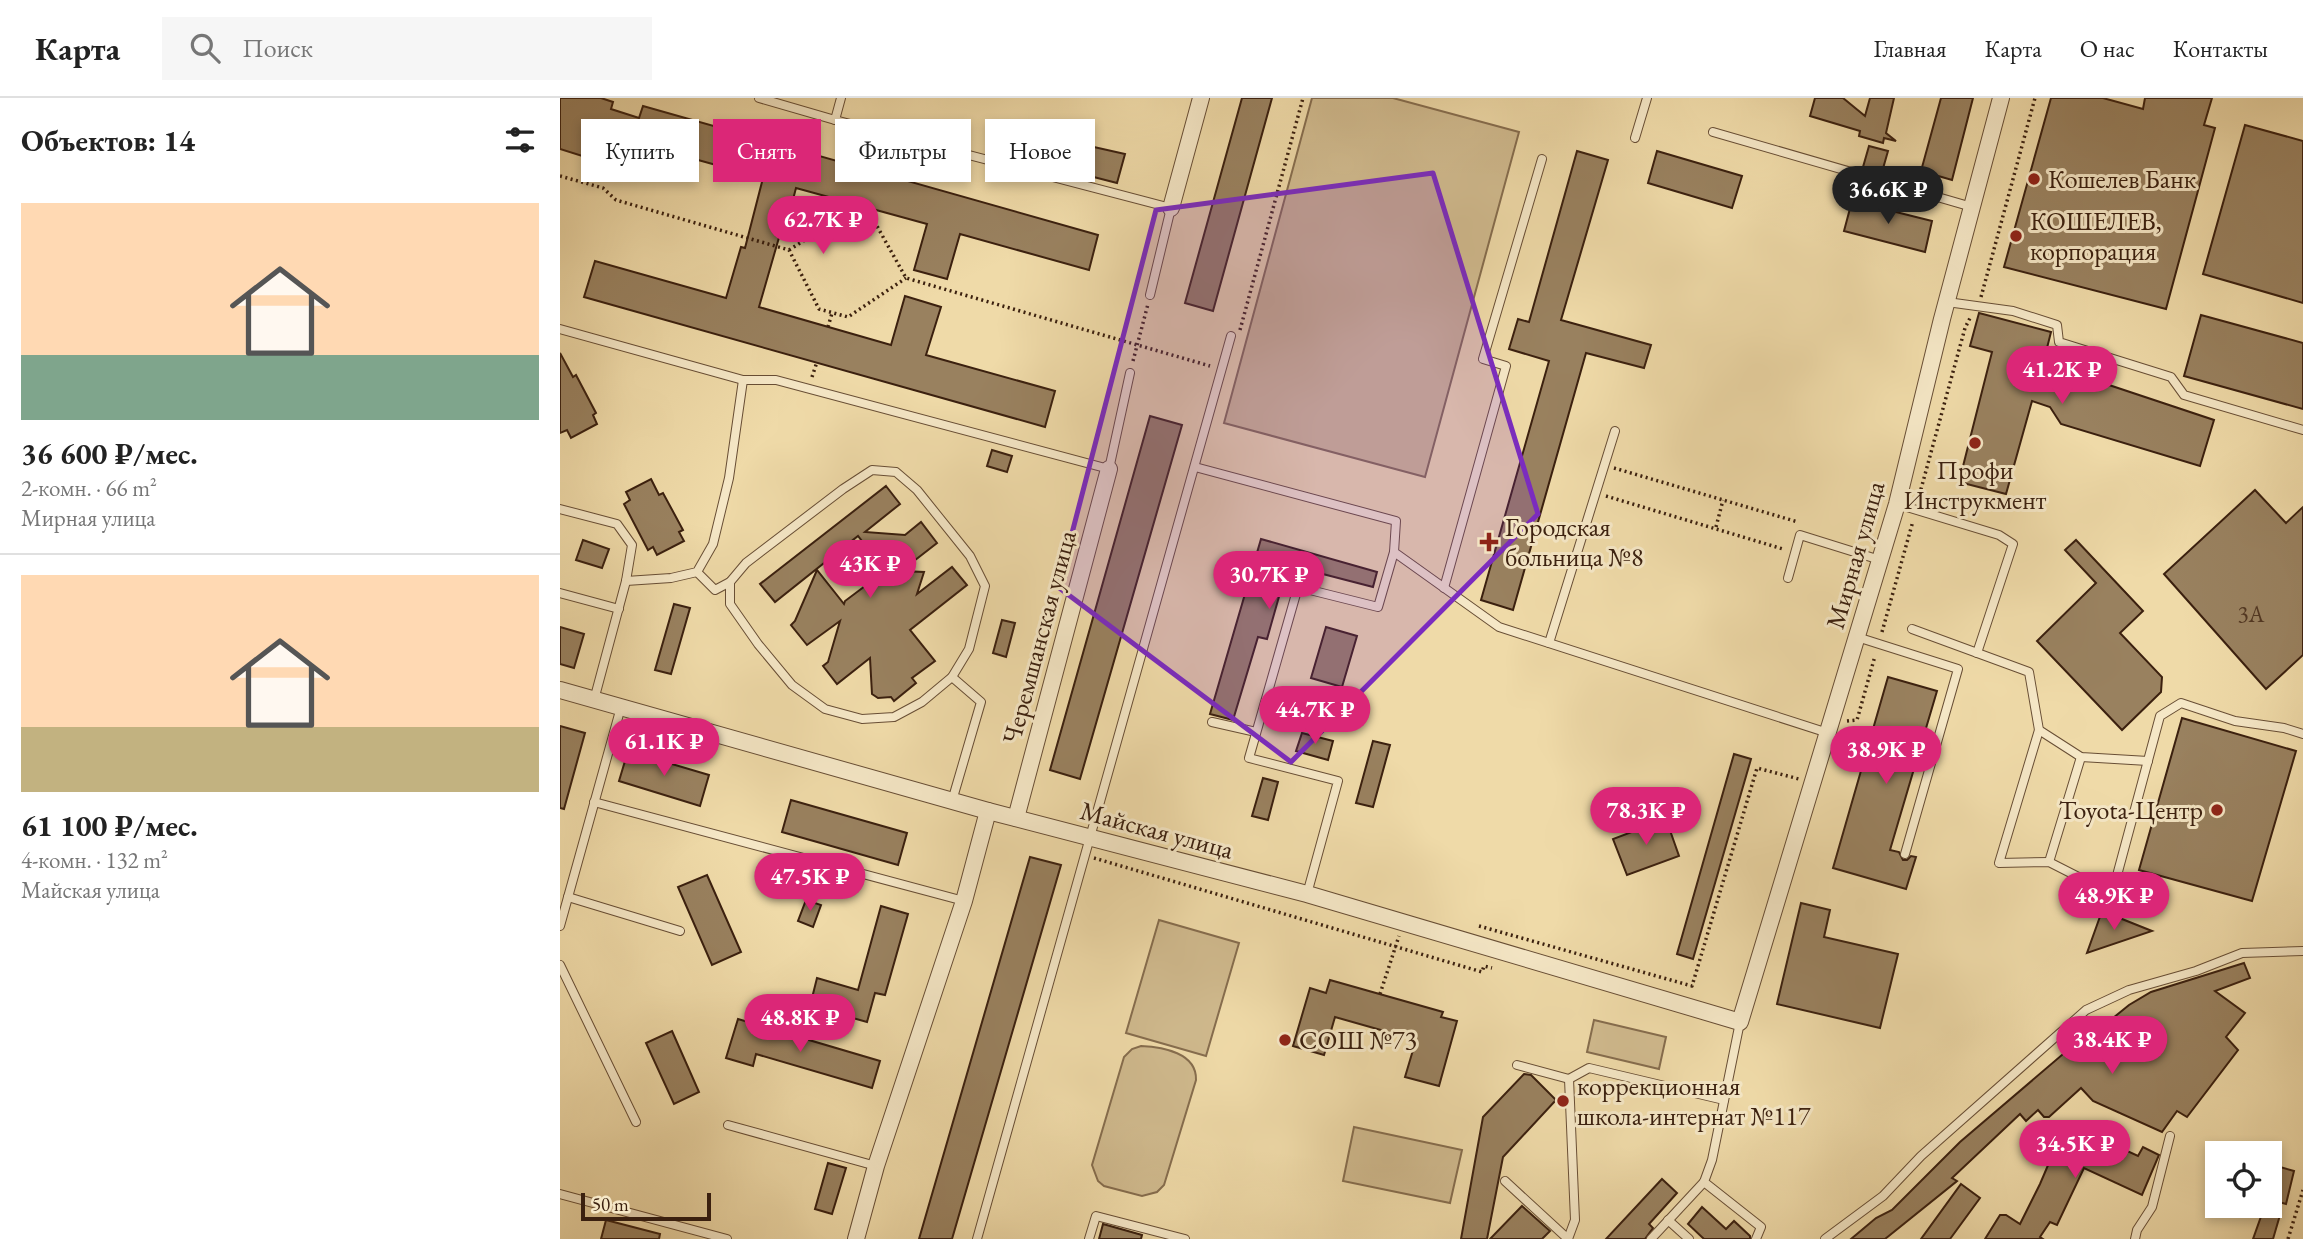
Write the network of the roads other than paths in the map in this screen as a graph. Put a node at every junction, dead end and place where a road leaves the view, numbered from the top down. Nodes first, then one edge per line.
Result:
1 (759, 98) edge
2 (841, 98) edge
3 (1201, 98) edge
4 (1647, 98) edge
5 (2001, 98) edge
6 (836, 119) edge
7 (835, 121) edge
8 (1713, 132) dead end
9 (1635, 138) dead end
10 (971, 156) edge
11 (1542, 159) dead end
12 (1972, 207) junction
13 (1171, 208) junction
14 (1150, 295) road end
15 (1947, 302) junction
16 (560, 329) edge
17 (1235, 335) road end
18 (1130, 373) road end
19 (743, 380) junction
20 (2303, 429) edge
21 (1615, 431) dead end
22 (1195, 467) junction
23 (1110, 469) junction
24 (1897, 504) junction
25 (560, 509) edge
26 (1394, 552) junction
27 (1880, 560) junction
28 (697, 572) junction
29 (1788, 578) dead end
30 (626, 581) junction
31 (730, 582) junction
32 (1444, 588) junction
33 (560, 593) edge
34 (619, 609) junction
35 (1912, 629) dead end
36 (1857, 637) junction
37 (1549, 643) junction
38 (1977, 653) junction
39 (952, 677) junction
40 (560, 690) edge
41 (594, 700) junction
42 (621, 707) junction
43 (1212, 722) dead end
44 (2039, 730) junction
45 (1256, 732) junction
46 (1828, 733) junction
47 (2303, 734) edge
48 (2081, 757) junction
49 (2148, 761) junction
50 (952, 801) junction
51 (594, 802) junction
52 (988, 811) junction
53 (1016, 818) junction
54 (1089, 846) junction
55 (1905, 854) dead end
56 (2049, 862) junction
57 (1307, 894) junction
58 (568, 897) junction
59 (964, 901) junction
60 (560, 926) edge
61 (680, 931) dead end
62 (2303, 951) edge
63 (560, 965) edge
64 (1741, 1022) junction
65 (1517, 1065) dead end
66 (1569, 1079) junction
67 (1724, 1100) junction
68 (636, 1122) dead end
69 (728, 1125) dead end
70 (2170, 1136) dead end
71 (876, 1166) junction
72 (1505, 1181) dead end
73 (1704, 1182) junction
74 (560, 1194) edge
75 (1668, 1220) junction
76 (727, 1239) edge
77 (856, 1239) edge
78 (977, 1239) edge
79 (1089, 1239) edge
80 (1185, 1239) edge
81 (1568, 1239) edge
82 (1651, 1239) edge
83 (1689, 1239) edge
84 (1756, 1239) edge
85 (1825, 1239) edge
86 (2135, 1239) edge

1 - 7 lane
2 - 6 lane
3 - 13 street
4 - 9 lane
5 - 12 street, Мирная улица
8 - 12 lane
10 - 13 lane
11 - 32 lane
12 - 15 street, Мирная улица
13 - 14 lane
15 - 20 lane
15 - 24 street, Мирная улица
16 - 19 lane
17 - 22 lane
18 - 23 lane
19 - 23 lane
19 - 28 lane
21 - 37 lane
22 - 26 lane
22 - 54 lane
23 - 53 street, Черемшанская улица
24 - 27 street, Мирная улица
24 - 38 lane
25 - 30 lane
26 - 32 lane
26 - 45 lane
27 - 29 lane
27 - 36 street, Мирная улица
28 - 30 lane
28 - 31 lane
30 - 34 lane
31 - 39 lane
31 - 39 lane
32 - 37 lane
33 - 34 lane
34 - 41 lane
35 - 38 lane
36 - 46 street, Мирная улица
36 - 55 lane
37 - 46 lane
38 - 44 lane
39 - 50 lane
40 - 41 street, Майская улица
41 - 42 street, Майская улица
42 - 50 street, Майская улица
42 - 51 lane
43 - 45 lane
44 - 48 lane
44 - 56 lane
45 - 57 lane
46 - 64 street, Мирная улица
47 - 49 lane
48 - 49 lane
48 - 56 lane
49 - 56 lane
50 - 52 street, Майская улица
51 - 58 lane
51 - 59 lane
52 - 53 street, Майская улица
52 - 59 street
53 - 54 street, Майская улица
54 - 57 street, Майская улица
54 - 78 lane
57 - 64 street, Майская улица
58 - 60 lane
58 - 61 lane
59 - 71 street
62 - 85 lane
63 - 68 lane
64 - 67 lane
65 - 66 lane
66 - 67 lane
66 - 81 lane
67 - 73 lane
69 - 71 lane
70 - 86 lane
71 - 77 street
72 - 81 lane
73 - 75 lane
73 - 84 lane
74 - 76 lane
75 - 82 lane
75 - 83 lane
79 - 80 lane

